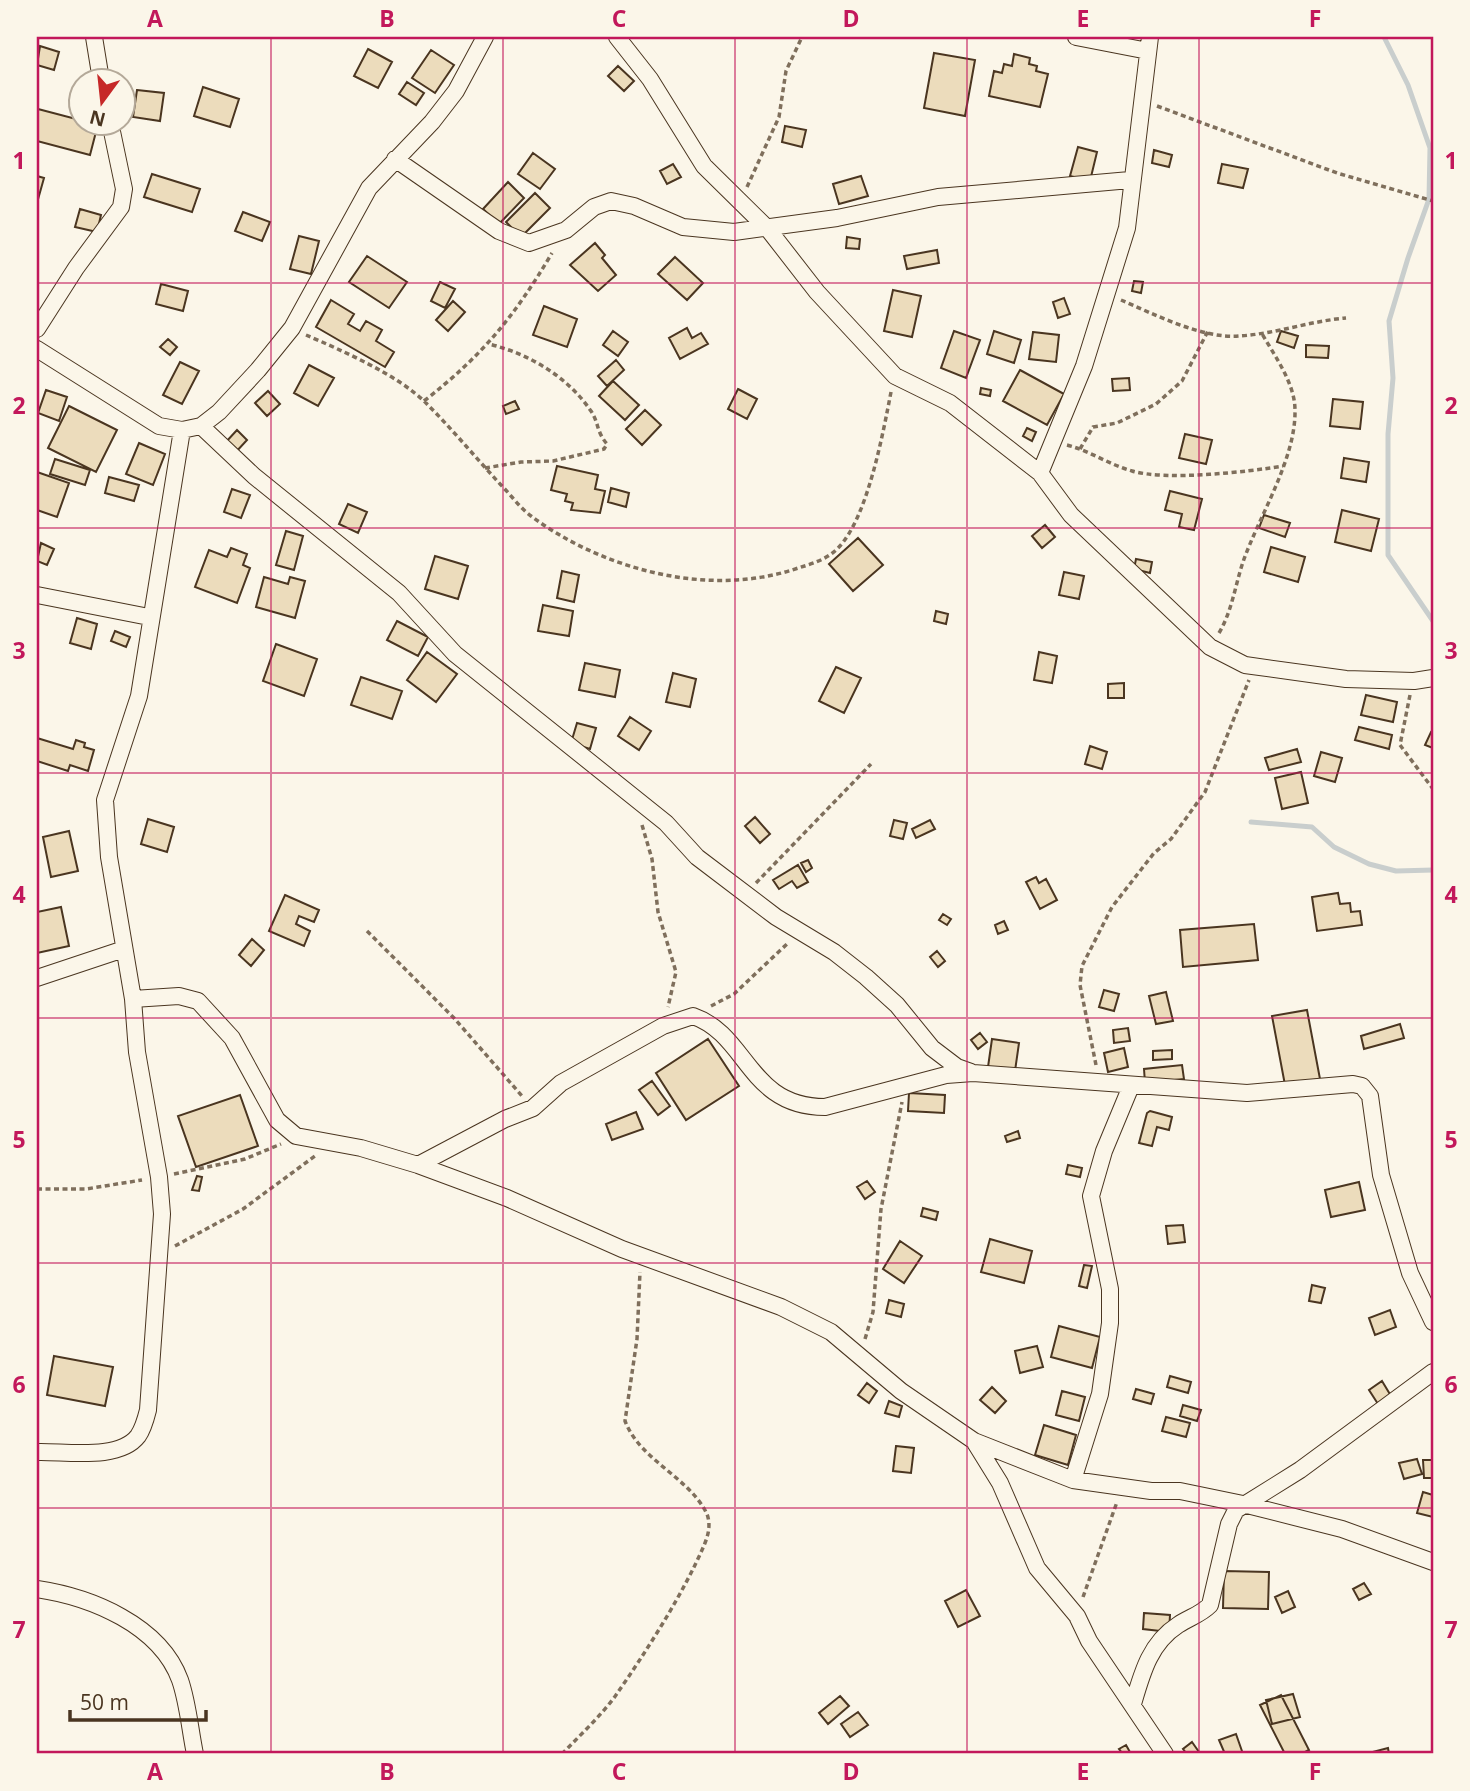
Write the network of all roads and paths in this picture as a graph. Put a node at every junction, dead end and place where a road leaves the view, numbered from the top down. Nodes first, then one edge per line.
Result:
1 (94, 37) edge
2 (485, 37) edge
3 (617, 37) edge
4 (802, 37) edge
5 (1076, 37) edge
6 (1149, 44) edge
7 (99, 66) edge
8 (1142, 100) junction
9 (113, 136) edge
10 (395, 159) junction
11 (1130, 180) junction
12 (733, 194) junction
13 (1433, 201) edge
14 (768, 229) junction
15 (566, 230) junction
16 (1106, 293) junction
17 (1346, 318) dead end
18 (292, 328) junction
19 (37, 329) edge
20 (1208, 331) junction
21 (1261, 332) junction
22 (489, 344) junction
23 (37, 349) edge
24 (895, 376) junction
25 (424, 401) junction
26 (201, 426) junction
27 (182, 430) junction
28 (1055, 441) junction
29 (1080, 449) junction
30 (1283, 466) junction
31 (485, 468) junction
32 (1040, 473) junction
33 (37, 594) edge
34 (149, 617) junction
35 (1210, 647) junction
36 (1245, 665) junction
37 (1433, 678) edge
38 (1414, 681) junction
39 (871, 764) dead end
40 (1433, 789) edge
41 (635, 800) junction
42 (744, 894) junction
43 (367, 931) dead end
44 (806, 935) junction
45 (124, 949) junction
46 (37, 978) edge
47 (133, 999) junction
48 (693, 1016) junction
49 (663, 1026) junction
50 (973, 1073) junction
51 (1100, 1084) junction
52 (906, 1085) junction
53 (1131, 1086) junction
54 (533, 1108) junction
55 (296, 1136) junction
56 (335, 1144) junction
57 (418, 1165) junction
58 (159, 1177) junction
59 (37, 1189) edge
60 (160, 1254) junction
61 (641, 1256) junction
62 (1433, 1322) edge
63 (858, 1354) junction
64 (1433, 1372) edge
65 (974, 1441) junction
66 (37, 1452) edge
67 (1073, 1480) junction
68 (1122, 1485) junction
69 (1243, 1504) junction
70 (1433, 1562) edge
71 (37, 1589) edge
72 (1077, 1616) junction
73 (1133, 1704) junction
74 (195, 1754) edge
75 (562, 1754) edge
76 (1165, 1754) edge

1 - 7 street
2 - 10 street
3 - 12 street
4 - 12 path
5 - 6 street
6 - 8 street
8 - 11 street
8 - 13 path
9 - 19 street
10 - 15 street
10 - 18 street
11 - 14 street
11 - 16 street
12 - 14 street
14 - 15 street
14 - 24 street
15 - 22 path
16 - 20 path
16 - 28 street
17 - 21 path
18 - 25 path
18 - 26 street
20 - 21 path
20 - 29 path
21 - 30 path
22 - 25 path
22 - 31 path
23 - 27 street
24 - 31 path
24 - 32 street
25 - 31 path
26 - 27 street
26 - 41 street
27 - 34 street
28 - 29 path
28 - 32 street
29 - 30 path
30 - 35 path
32 - 35 street
33 - 34 street
34 - 45 street
35 - 36 street
36 - 38 street
36 - 51 path
37 - 38 street
38 - 40 path
39 - 42 path
41 - 42 street
41 - 49 path
42 - 44 street
43 - 54 path
44 - 48 path
44 - 50 street
45 - 46 street
45 - 47 street
47 - 55 street
47 - 58 street
48 - 49 street
48 - 52 street
49 - 54 street
50 - 51 street
50 - 52 street
51 - 53 street
52 - 63 path
53 - 62 street
53 - 67 street
54 - 57 street
55 - 56 street
55 - 58 path
56 - 57 street
56 - 60 path
57 - 61 street
58 - 59 path
58 - 60 street
60 - 66 street
61 - 63 street
61 - 75 path
63 - 65 street
64 - 69 street
65 - 67 street
65 - 72 street
67 - 68 street
68 - 69 street
68 - 72 path
69 - 70 street
69 - 73 street
71 - 74 street
72 - 73 street
73 - 76 street

